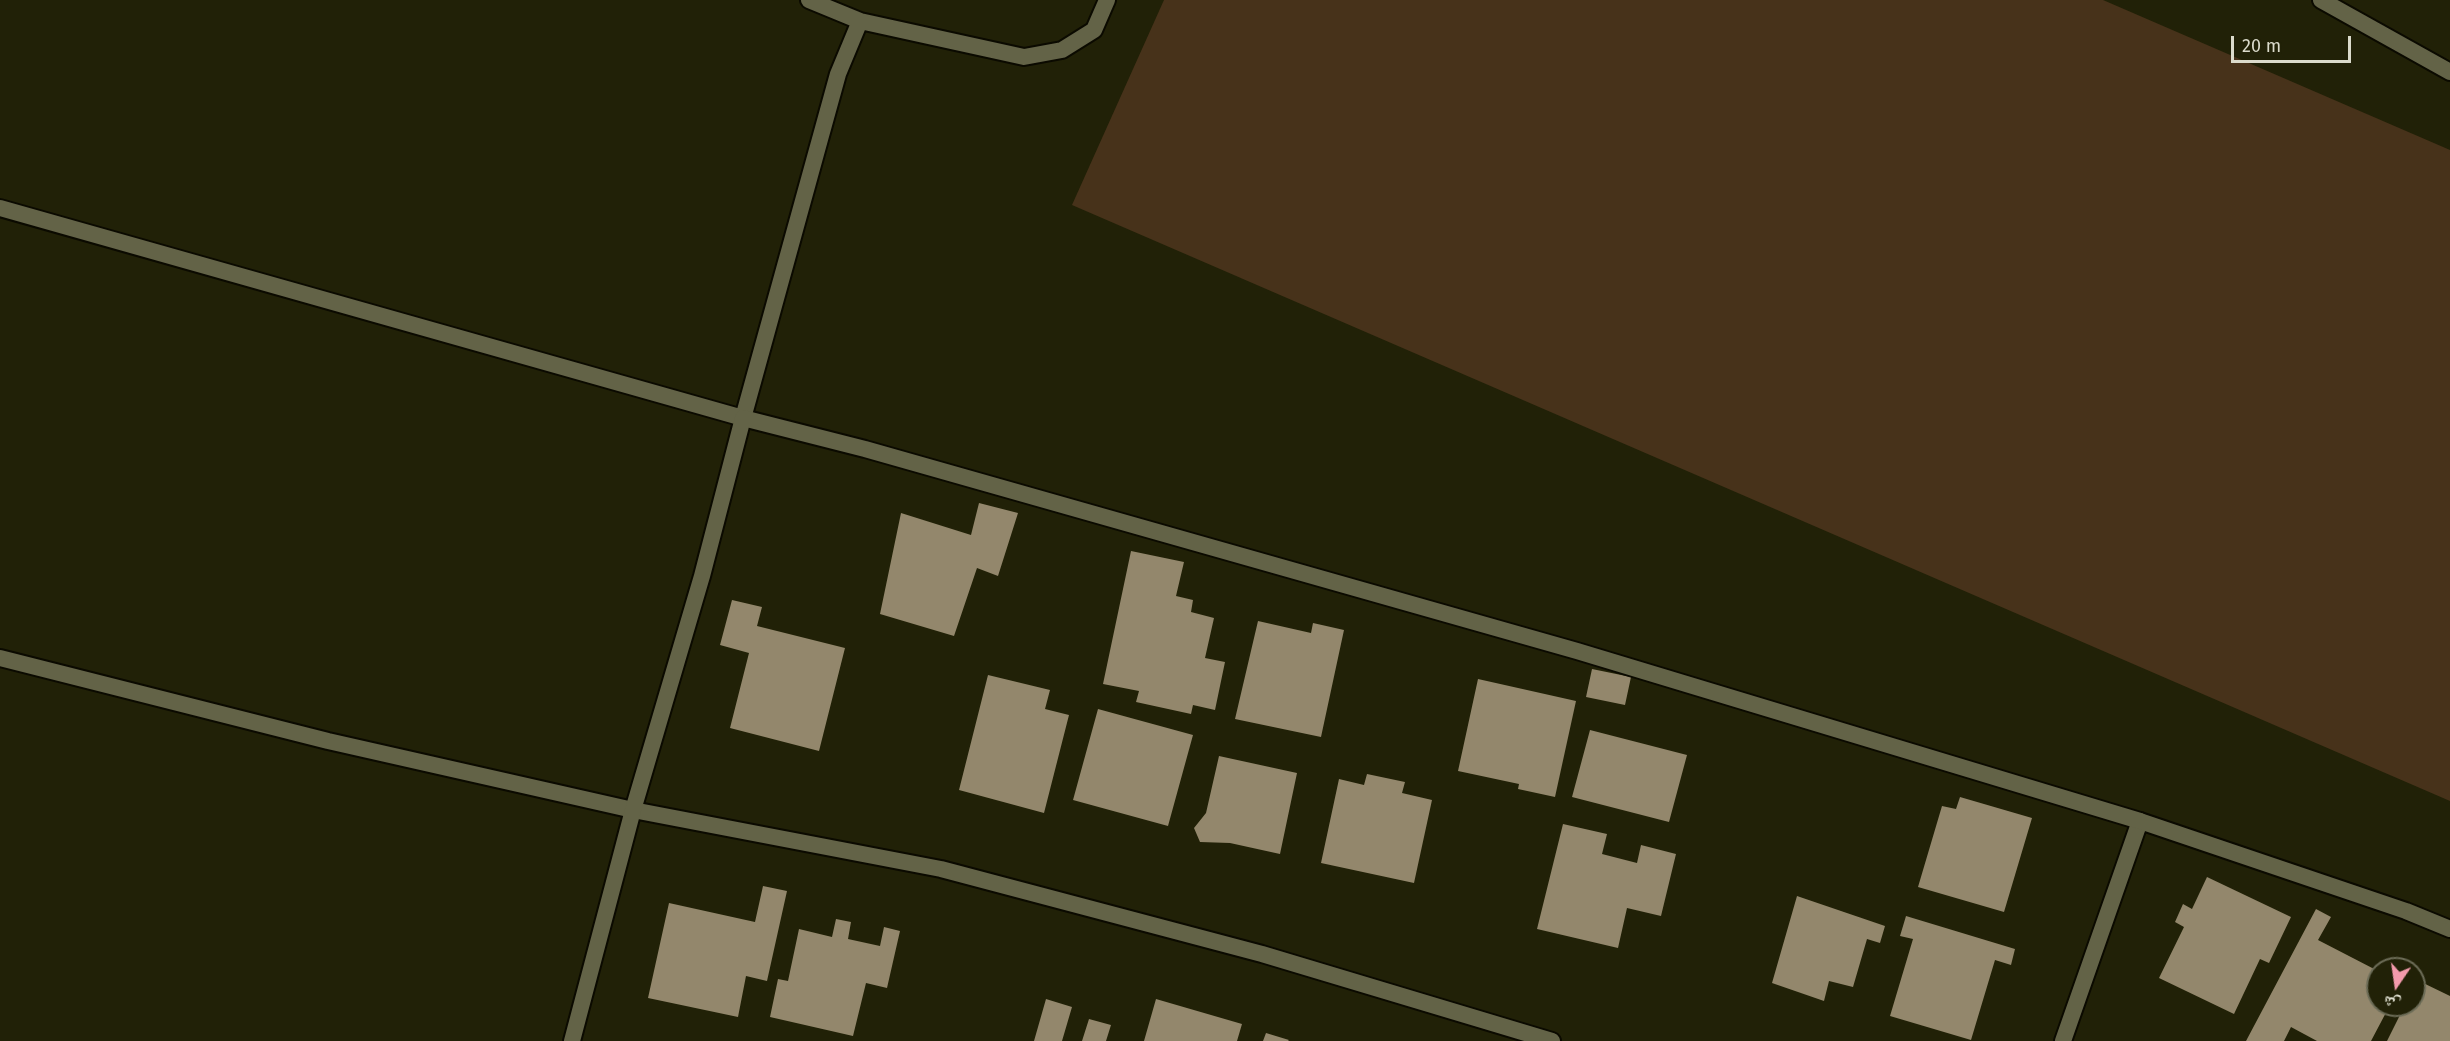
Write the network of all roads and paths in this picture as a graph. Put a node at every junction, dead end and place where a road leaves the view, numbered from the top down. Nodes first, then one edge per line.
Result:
1 (809, 0) edge
2 (1107, 0) edge
3 (2321, 0) edge
4 (860, 21) junction
5 (2450, 72) edge
6 (0, 208) edge
7 (743, 418) junction
8 (0, 658) edge
9 (633, 810) junction
10 (2140, 821) junction
11 (2450, 929) edge
12 (572, 1041) edge
13 (1552, 1041) edge
14 (2063, 1041) edge

1 - 4 street
2 - 4 street
3 - 5 street
4 - 7 street
6 - 7 street
7 - 9 street
7 - 10 street
8 - 9 street
9 - 12 street
9 - 13 street
10 - 11 street
10 - 14 street

